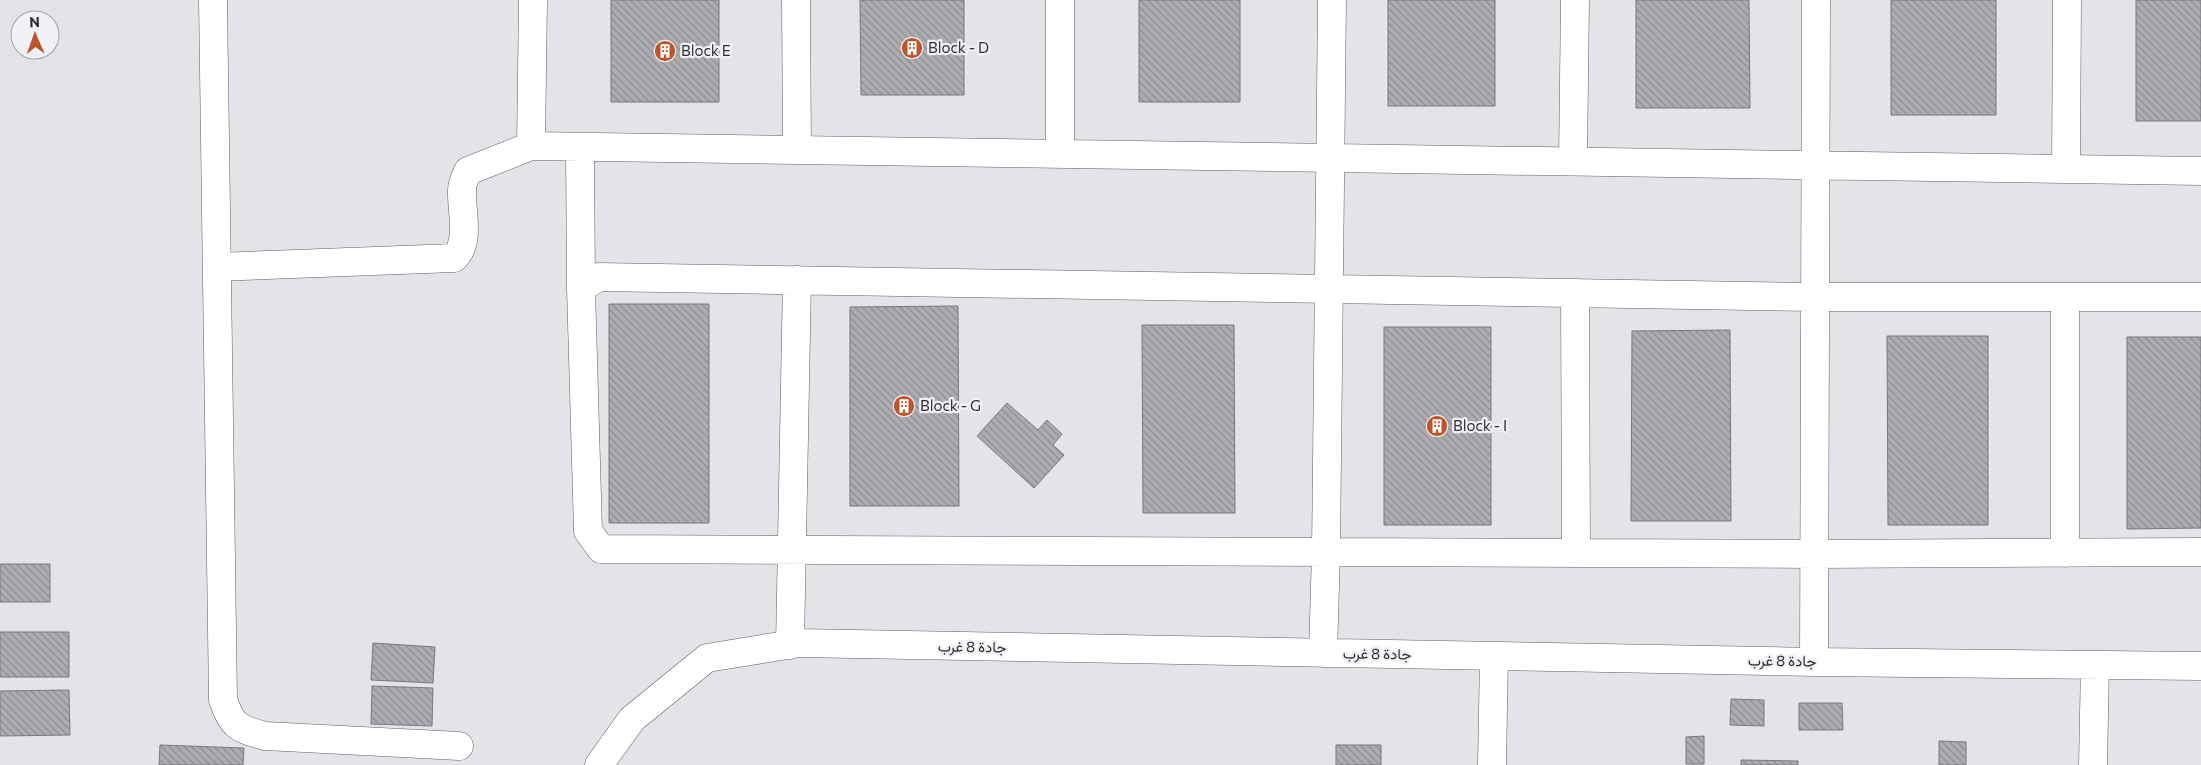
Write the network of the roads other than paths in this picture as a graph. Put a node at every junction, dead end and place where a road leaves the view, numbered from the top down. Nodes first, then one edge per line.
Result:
1 (214, 0) edge
2 (533, 0) edge
3 (796, 0) edge
4 (1060, 0) edge
5 (1332, 0) edge
6 (1575, 0) edge
7 (1816, 0) edge
8 (2067, 0) edge
9 (531, 146) junction
10 (580, 147) junction
11 (797, 150) junction
12 (1060, 154) junction
13 (1331, 157) junction
14 (1573, 161) junction
15 (1815, 165) junction
16 (2066, 169) junction
17 (2201, 171) edge
18 (217, 268) junction
19 (796, 280) junction
20 (581, 288) junction
21 (1330, 289) junction
22 (1575, 292) junction
23 (1814, 297) junction
24 (2065, 297) junction
25 (2201, 297) edge
26 (793, 550) junction
27 (1326, 552) junction
28 (2201, 552) edge
29 (1576, 553) junction
30 (2065, 553) junction
31 (1814, 554) junction
32 (790, 645) junction
33 (1323, 653) junction
34 (1494, 656) junction
35 (1814, 662) junction
36 (2094, 665) junction
37 (2201, 666) edge
38 (459, 746) dead end
39 (599, 765) edge
40 (1492, 765) edge
41 (2093, 765) edge

1 - 18 street
2 - 9 street
3 - 11 street
4 - 12 street
5 - 13 street
6 - 14 street
7 - 15 street
8 - 16 street
9 - 10 street
9 - 18 street
10 - 11 street
10 - 20 street
11 - 12 street
12 - 13 street
13 - 14 street
13 - 21 street
14 - 15 street
15 - 16 street
15 - 23 street
16 - 17 street
18 - 38 street
19 - 20 street
19 - 21 street
19 - 26 street
20 - 26 street
21 - 22 street
21 - 27 street
22 - 23 street
22 - 29 street
23 - 24 street
23 - 31 street
24 - 25 street
24 - 30 street
26 - 27 street
26 - 32 street
27 - 29 street
27 - 33 street
28 - 30 street
29 - 31 street
30 - 31 street
31 - 35 street
32 - 33 street, جادة 8 غرب
32 - 39 street, جادة 8 غرب
33 - 34 street, جادة 8 غرب
34 - 35 street, جادة 8 غرب
34 - 40 street
35 - 36 street, جادة 8 غرب
36 - 37 street, جادة 8 غرب
36 - 41 street

